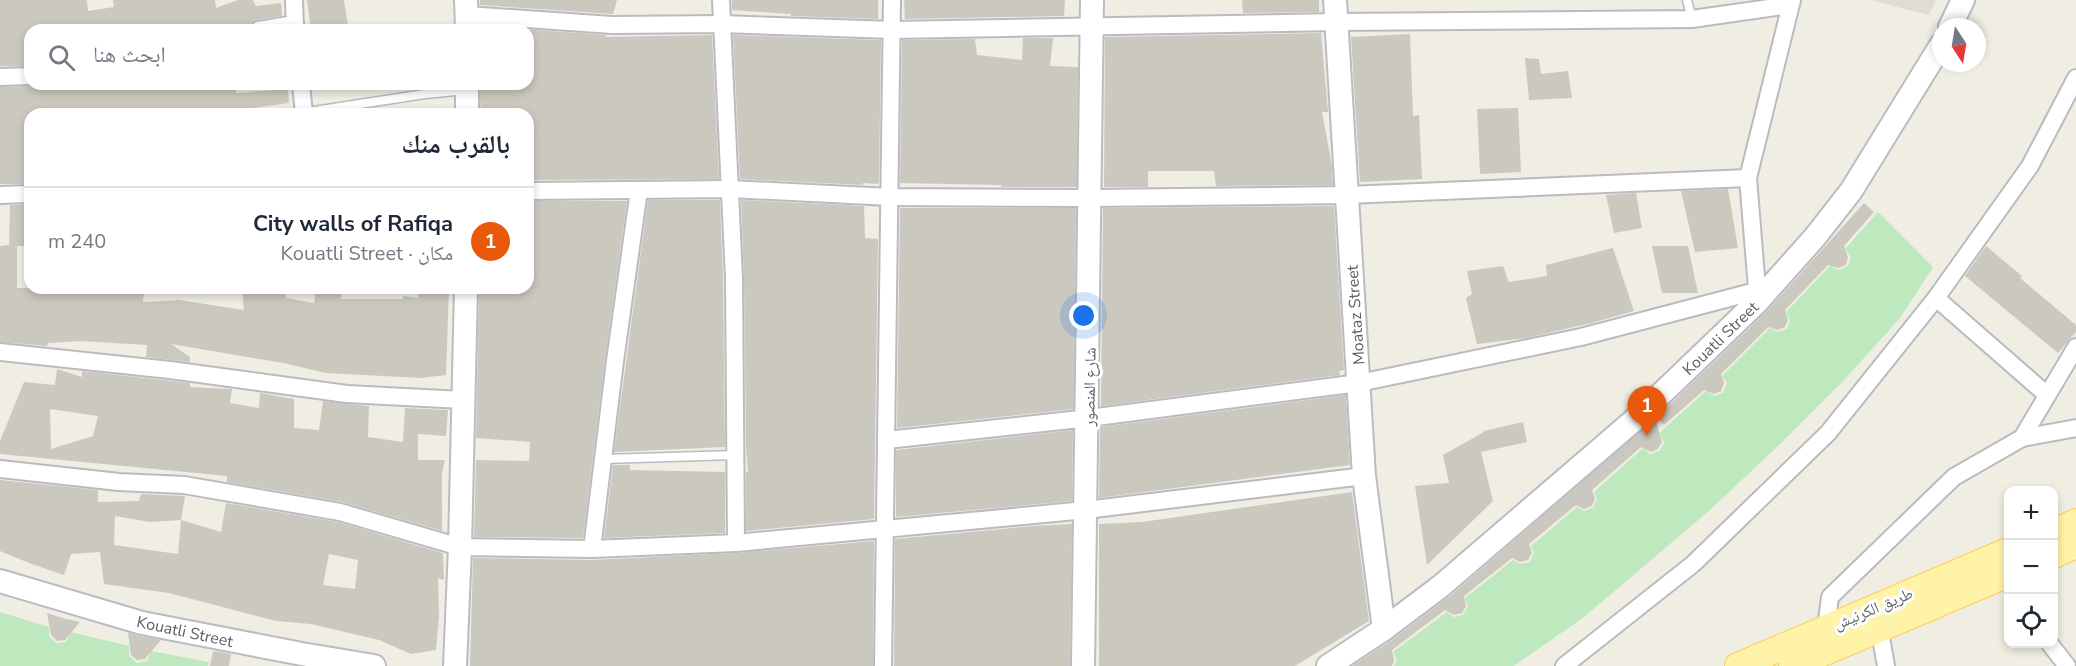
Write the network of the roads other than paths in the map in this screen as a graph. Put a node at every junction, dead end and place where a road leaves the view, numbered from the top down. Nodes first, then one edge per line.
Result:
1 (294, 0) edge
2 (722, 0) edge
3 (892, 0) edge
4 (1092, 0) edge
5 (1687, 0) edge
6 (1963, 0) edge
7 (1791, 3) edge
8 (1336, 11) edge
9 (467, 15) edge
10 (1954, 18) edge
11 (1692, 19) junction
12 (295, 24) edge
13 (722, 24) junction
14 (1092, 26) junction
15 (892, 30) junction
16 (1932, 60) edge
17 (24, 76) edge
18 (0, 77) edge
19 (2076, 78) edge
20 (301, 90) edge
21 (449, 90) edge
22 (467, 90) edge
23 (302, 108) edge
24 (339, 108) edge
25 (467, 108) edge
26 (1748, 178) junction
27 (730, 189) junction
28 (639, 190) junction
29 (534, 191) edge
30 (24, 194) edge
31 (0, 195) edge
32 (1347, 195) junction
33 (890, 197) junction
34 (1090, 198) junction
35 (466, 294) edge
36 (1757, 296) junction
37 (1936, 298) junction
38 (2076, 347) edge
39 (0, 352) edge
40 (1359, 383) junction
41 (2047, 396) junction
42 (463, 400) junction
43 (1089, 418) junction
44 (2076, 428) edge
45 (2022, 438) junction
46 (886, 440) junction
47 (735, 455) junction
48 (603, 459) junction
49 (0, 469) edge
50 (1364, 476) junction
51 (1086, 510) junction
52 (2076, 522) edge
53 (885, 529) junction
54 (2058, 530) edge
55 (736, 543) junction
56 (2076, 545) edge
57 (460, 547) junction
58 (592, 549) junction
59 (2004, 553) edge
60 (2058, 553) edge
61 (0, 581) edge
62 (2004, 581) edge
63 (1878, 618) junction
64 (1384, 628) junction
65 (1826, 628) junction
66 (2053, 648) edge
67 (374, 666) edge
68 (454, 666) edge
69 (883, 666) edge
70 (1083, 666) edge
71 (1328, 666) edge
72 (1564, 666) edge
73 (1738, 666) edge
74 (1792, 666) edge
75 (1886, 666) edge
76 (2067, 666) edge

1 - 12 street
2 - 13 street
3 - 15 street
4 - 14 street, شارع المنصور
5 - 11 lane
6 - 10 street
7 - 11 street
7 - 26 street
8 - 11 street
8 - 14 street
8 - 32 street, Moataz Street
9 - 13 street
13 - 15 street
13 - 27 street
14 - 15 street
14 - 34 street, شارع المنصور
15 - 33 street
16 - 36 street, Kouatli Street
17 - 18 street
19 - 37 street
20 - 23 street
21 - 24 lane
22 - 25 street
26 - 32 street
26 - 36 street
27 - 28 street
27 - 33 street
27 - 47 street
28 - 29 street
28 - 48 street
30 - 31 street
32 - 34 street
32 - 40 street, Moataz Street
33 - 34 street
33 - 46 street
34 - 43 street, شارع المنصور
35 - 42 street
36 - 40 street
36 - 64 street, Kouatli Street
37 - 41 street
37 - 72 street
38 - 41 street
39 - 42 street
40 - 43 street
40 - 50 street, Moataz Street
41 - 45 street
42 - 57 street
43 - 46 street
43 - 51 street, شارع المنصور
44 - 45 street
45 - 65 street
46 - 53 street
47 - 48 lane
47 - 55 street
48 - 58 street
49 - 57 street
50 - 51 street
50 - 64 street, Moataz Street
51 - 53 street
51 - 70 street, شارع المنصور
52 - 54 main road
53 - 55 street
53 - 69 street
55 - 58 street
56 - 60 main road
57 - 58 street
57 - 68 street
59 - 63 main road, طريق الكرنيش
61 - 67 street, Kouatli Street
62 - 63 main road, طريق الكرنيش
63 - 65 main road, طريق الكرنيش
63 - 74 main road, طريق الكرنيش
63 - 75 street
64 - 71 street, Kouatli Street
65 - 73 main road, طريق الكرنيش
66 - 76 street

